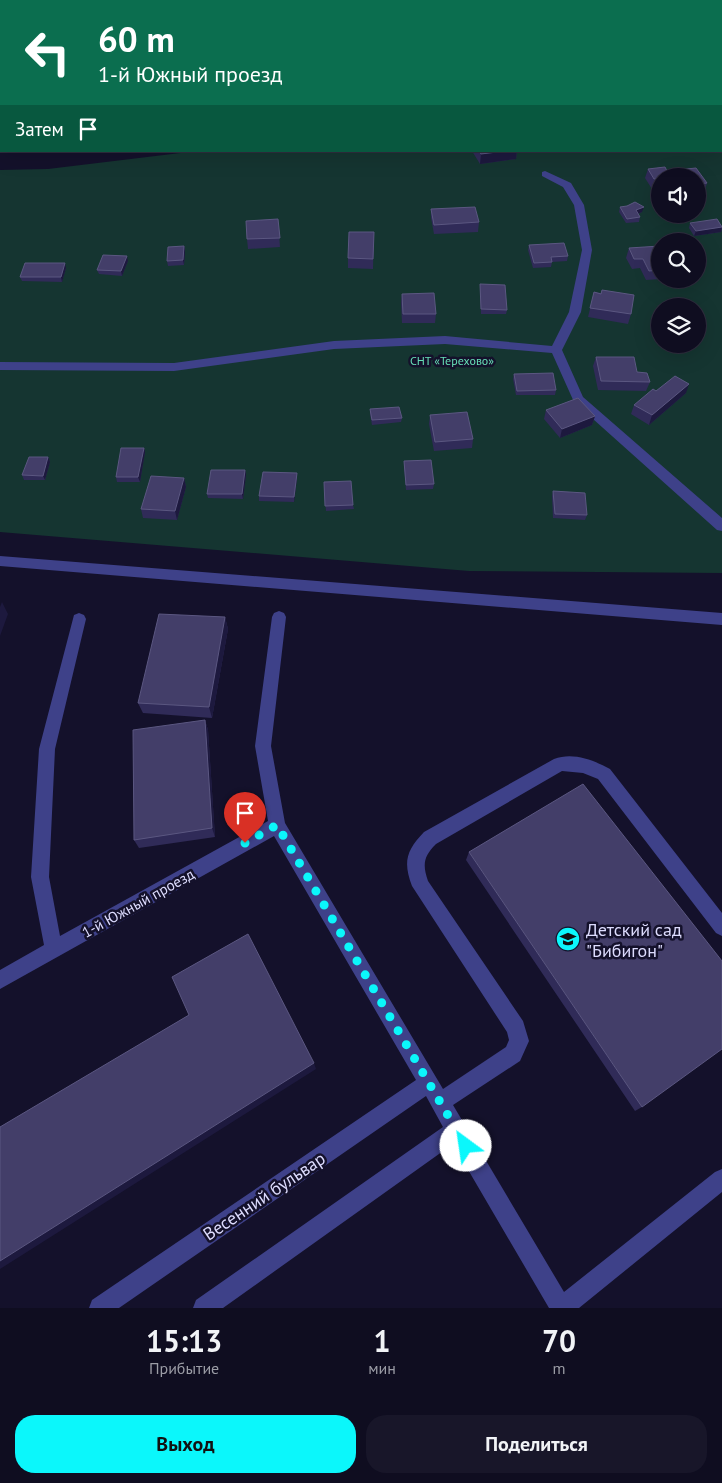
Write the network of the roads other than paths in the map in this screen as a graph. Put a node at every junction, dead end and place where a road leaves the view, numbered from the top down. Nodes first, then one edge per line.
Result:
1 (545, 174) dead end
2 (556, 350) junction
3 (0, 366) edge
4 (722, 526) edge
5 (0, 560) edge
6 (279, 617) dead end
7 (722, 619) edge
8 (79, 620) dead end
9 (277, 825) junction
10 (722, 927) edge
11 (54, 950) junction
12 (0, 980) edge
13 (428, 1083) junction
14 (440, 1102) junction
15 (456, 1130) junction
16 (722, 1179) edge
17 (100, 1308) edge
18 (204, 1308) edge
19 (562, 1308) edge

1 - 2 street
2 - 3 street
2 - 4 street
5 - 7 street
6 - 9 street
8 - 11 street
9 - 11 street, 1-й Южный проезд
9 - 13 street
10 - 14 street
11 - 12 street, 1-й Южный проезд
13 - 14 street
13 - 17 street, Весенний бульвар
14 - 15 street
15 - 18 street
15 - 19 street
16 - 19 street

